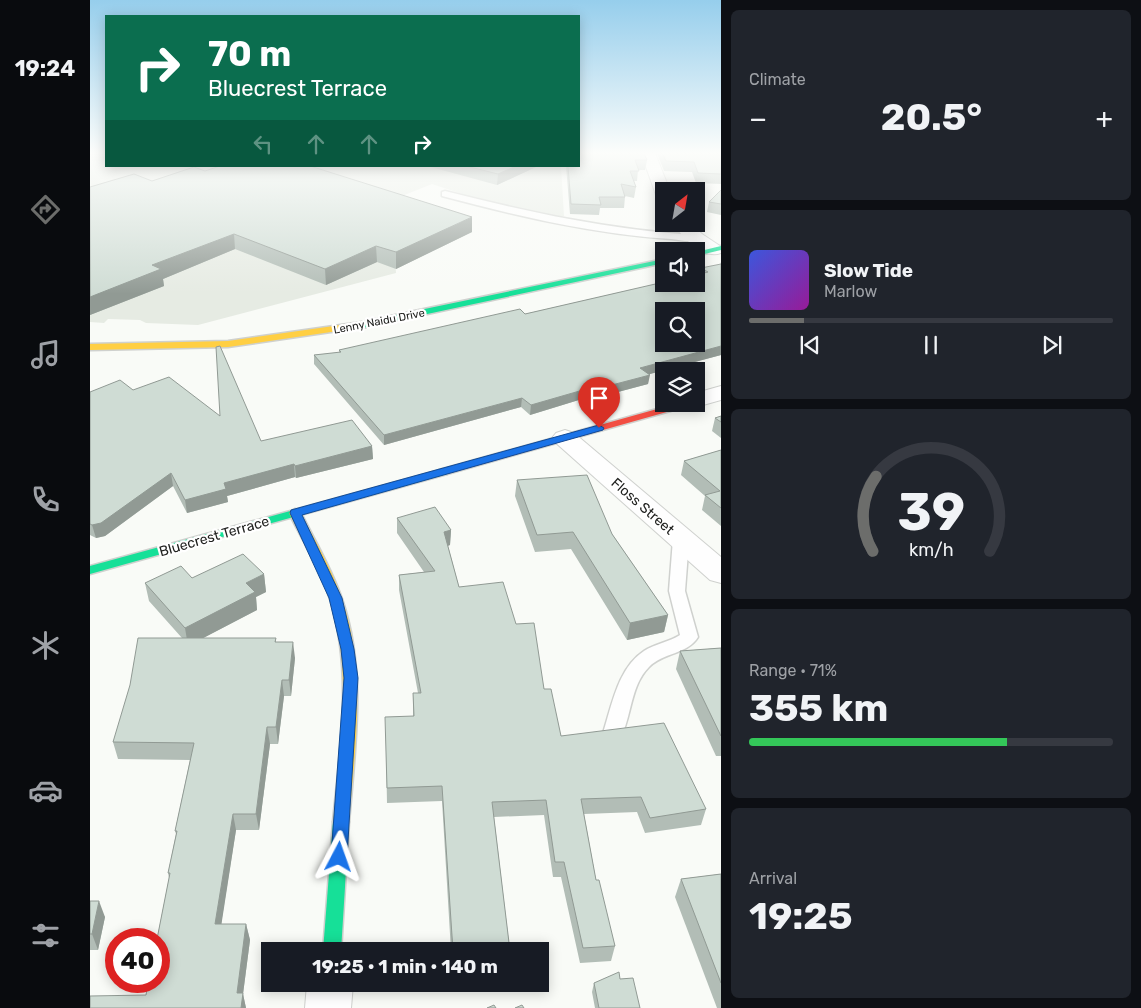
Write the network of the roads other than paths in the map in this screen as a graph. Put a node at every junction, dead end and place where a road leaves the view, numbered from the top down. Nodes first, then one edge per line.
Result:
1 (466, 200) edge
2 (673, 242) edge
3 (705, 247) edge
4 (718, 249) edge
5 (655, 263) edge
6 (90, 348) edge
7 (721, 393) edge
8 (705, 397) edge
9 (657, 412) edge
10 (565, 438) junction
11 (296, 513) junction
12 (682, 539) junction
13 (90, 570) edge
14 (721, 573) edge
15 (613, 733) edge
16 (333, 942) edge
17 (329, 992) edge
18 (328, 1008) edge

1 - 2 lane
3 - 4 street
5 - 6 street, Lenny Naidu Drive
7 - 8 street
9 - 10 street, Bluecrest Terrace
10 - 11 street, Bluecrest Terrace
10 - 12 street, Floss Street
11 - 13 street, Bluecrest Terrace
11 - 16 street
12 - 14 street, Floss Street
12 - 15 lane
17 - 18 street

